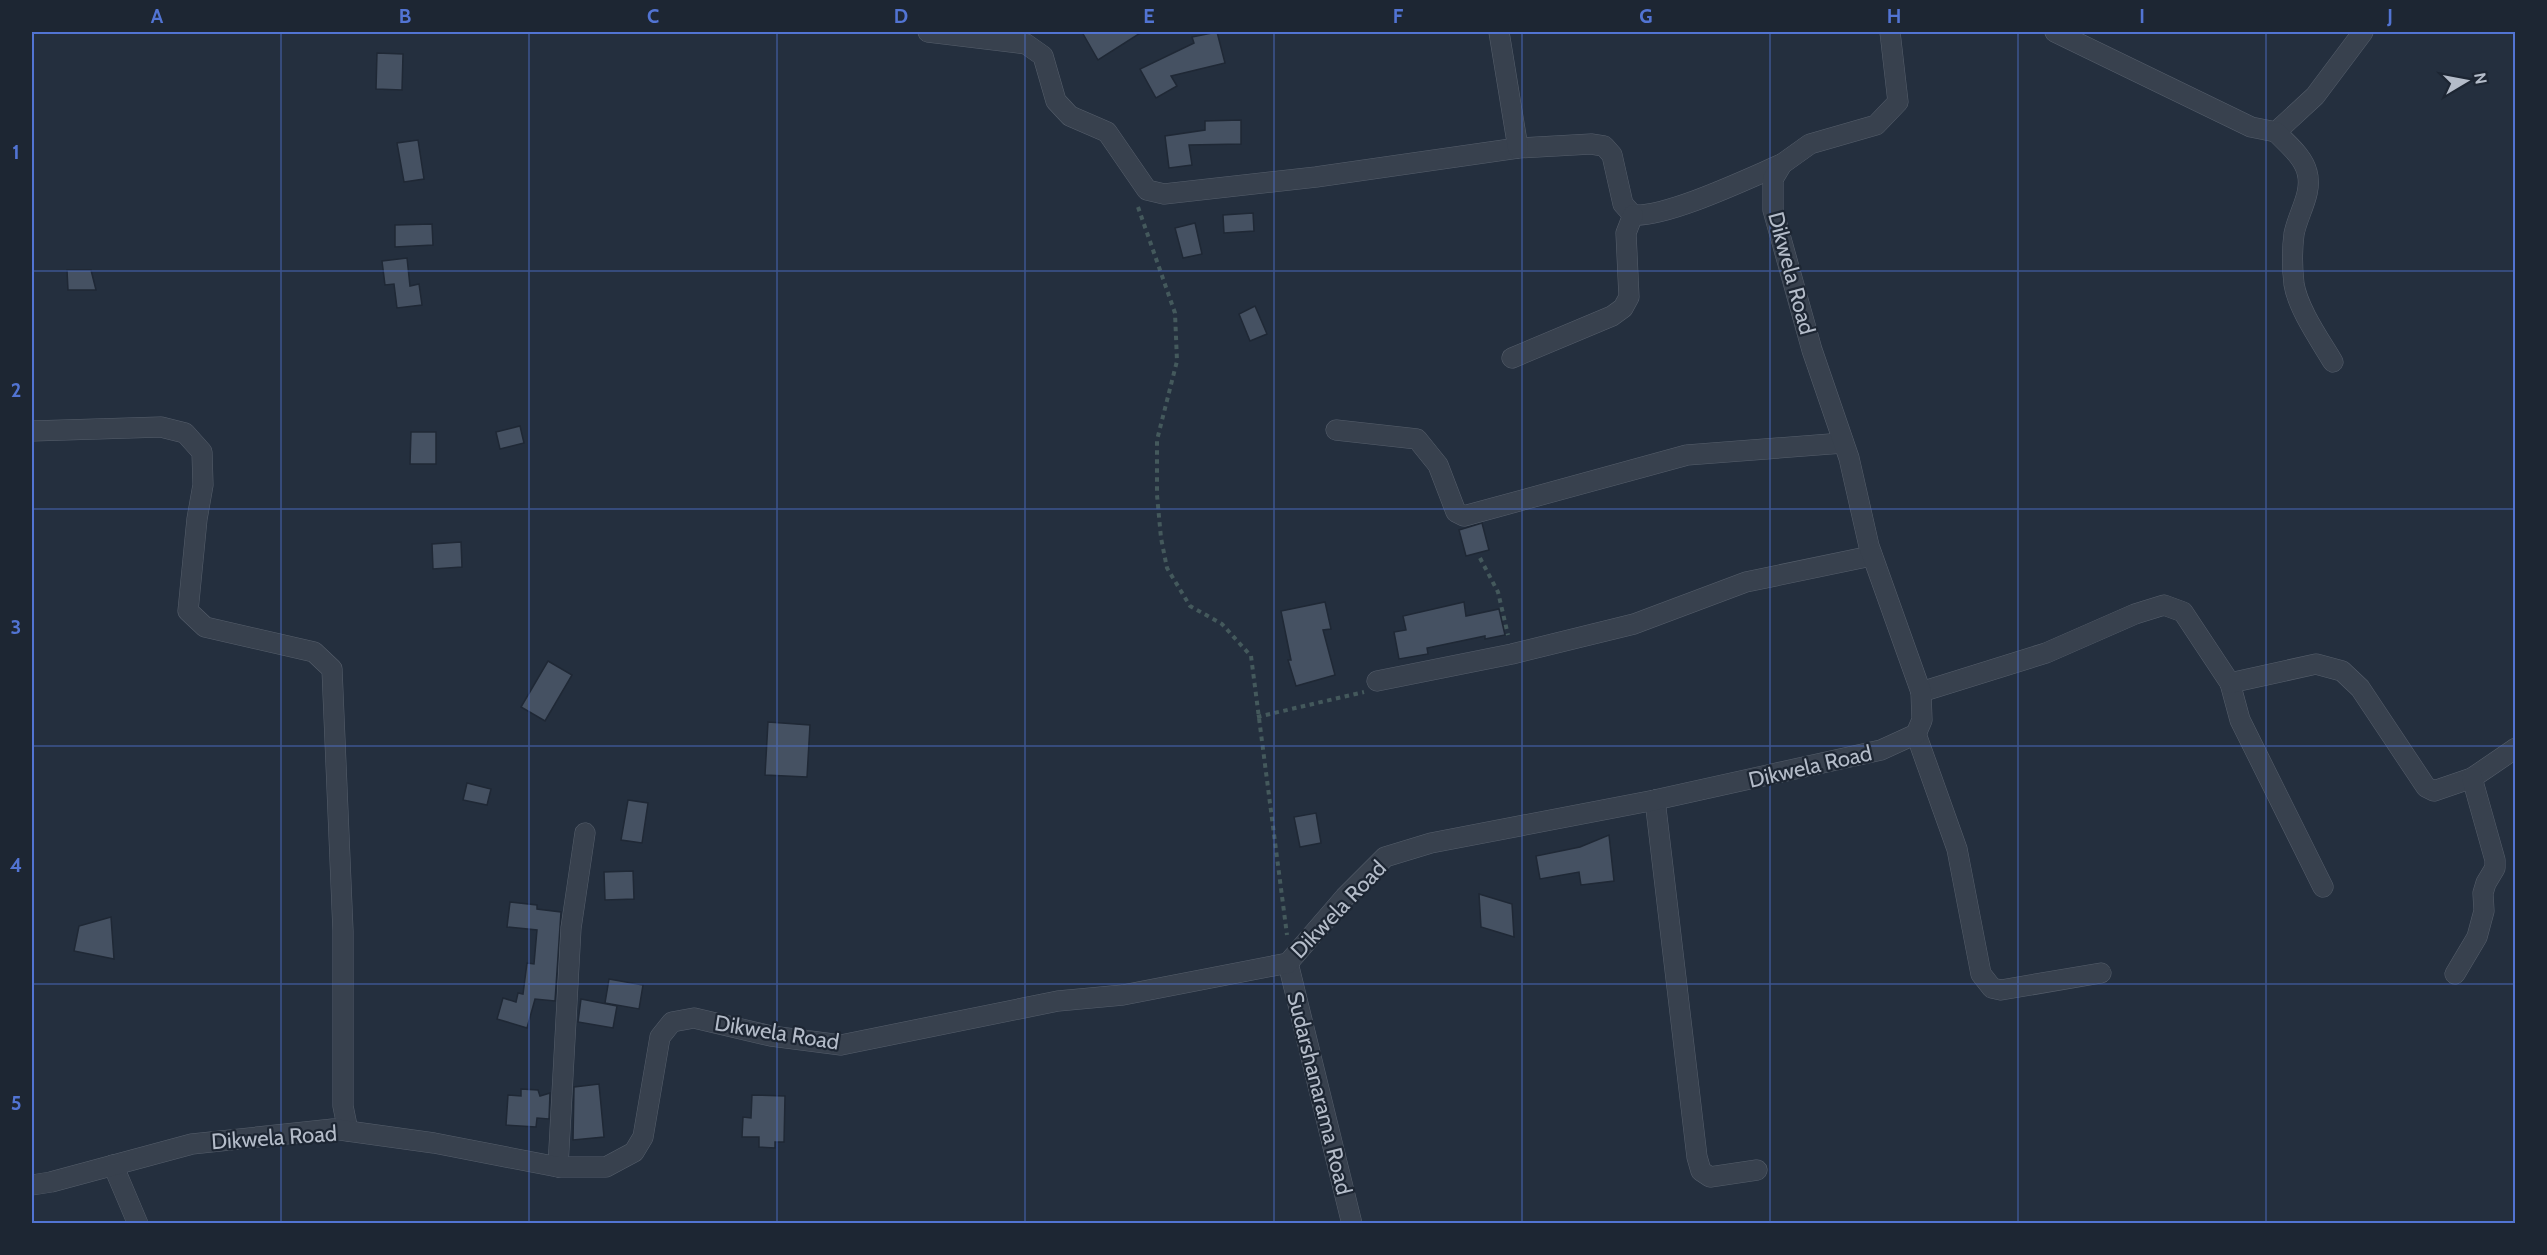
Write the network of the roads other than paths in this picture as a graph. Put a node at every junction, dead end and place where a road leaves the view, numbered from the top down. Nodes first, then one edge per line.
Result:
1 (928, 32) edge
2 (1499, 32) edge
3 (1890, 32) edge
4 (2055, 32) edge
5 (2363, 32) edge
6 (2276, 132) junction
7 (1518, 148) junction
8 (1782, 164) junction
9 (1633, 215) junction
10 (1512, 358) dead end
11 (2333, 362) dead end
12 (1336, 430) dead end
13 (32, 431) edge
14 (1844, 443) junction
15 (1872, 556) junction
16 (1377, 681) road end
17 (2230, 684) junction
18 (1921, 693) junction
19 (1916, 734) junction
20 (2516, 748) edge
21 (2472, 778) junction
22 (1655, 801) junction
23 (585, 833) dead end
24 (2323, 887) dead end
25 (1288, 963) junction
26 (2101, 973) dead end
27 (2455, 974) dead end
28 (348, 1131) junction
29 (113, 1166) junction
30 (558, 1167) junction
31 (1757, 1170) dead end
32 (32, 1185) edge
33 (138, 1224) edge
34 (1352, 1224) edge

1 - 7 street
2 - 7 street
3 - 8 street
4 - 6 street
5 - 6 street
6 - 11 street
7 - 9 street
8 - 9 street
8 - 14 street, Dikwela Road
9 - 10 street
12 - 14 street
13 - 28 street
14 - 15 street, Dikwela Road
15 - 16 street
15 - 18 street, Dikwela Road
17 - 18 street
17 - 21 street
17 - 24 street
18 - 19 street, Dikwela Road
19 - 22 street, Dikwela Road
19 - 26 street
20 - 21 street
21 - 27 street
22 - 25 street, Dikwela Road
22 - 31 street
23 - 30 street
25 - 30 street, Dikwela Road
25 - 34 street, Sudarshanarama Road
28 - 29 street, Dikwela Road
28 - 30 street, Dikwela Road
29 - 32 street, Dikwela Road
29 - 33 street

